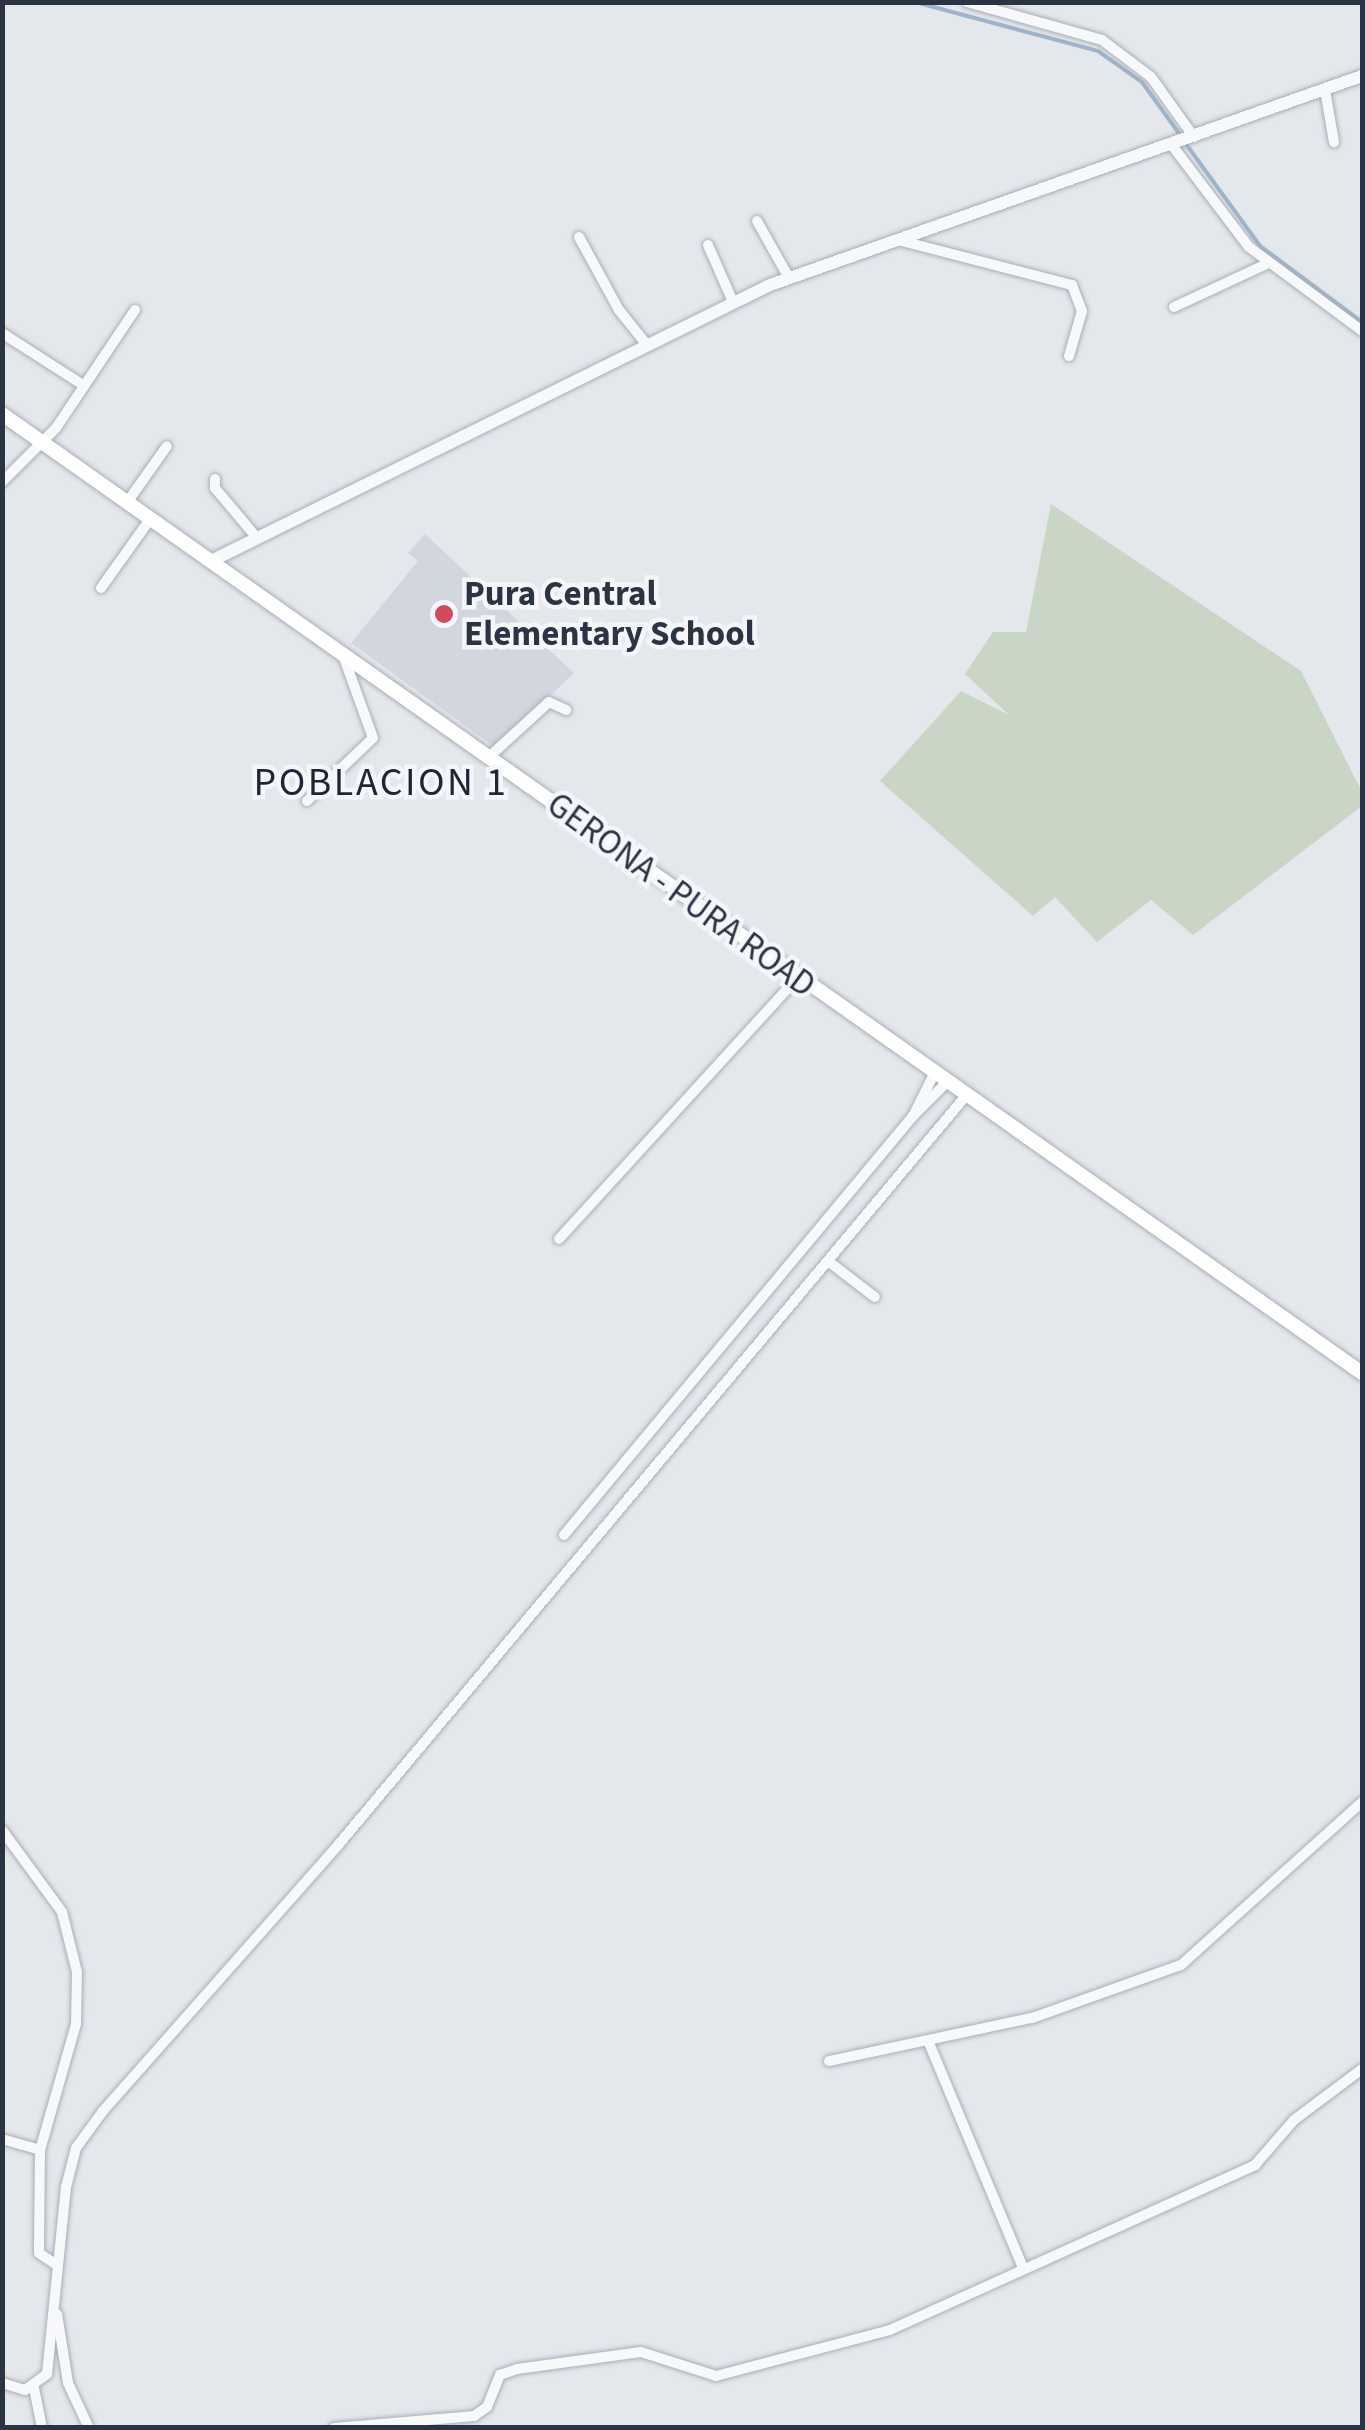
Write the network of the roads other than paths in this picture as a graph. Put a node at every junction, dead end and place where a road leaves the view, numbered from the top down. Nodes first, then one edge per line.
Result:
1 (967, 2) edge
2 (1362, 76) edge
3 (1325, 90) junction
4 (1194, 137) junction
5 (1334, 142) dead end
6 (1172, 144) junction
7 (758, 221) dead end
8 (579, 237) dead end
9 (893, 238) junction
10 (708, 245) dead end
11 (1270, 262) junction
12 (789, 278) junction
13 (733, 302) junction
14 (1174, 307) dead end
15 (135, 310) dead end
16 (1362, 331) edge
17 (2, 333) edge
18 (648, 346) junction
19 (1069, 356) dead end
20 (83, 385) junction
21 (2, 414) edge
22 (41, 439) junction
23 (166, 446) dead end
24 (215, 478) dead end
25 (2, 482) edge
26 (128, 502) junction
27 (151, 518) junction
28 (256, 538) junction
29 (212, 561) junction
30 (101, 588) dead end
31 (341, 650) junction
32 (566, 710) dead end
33 (490, 756) junction
34 (307, 801) dead end
35 (796, 979) junction
36 (939, 1080) junction
37 (964, 1098) junction
38 (559, 1239) dead end
39 (828, 1261) junction
40 (875, 1298) dead end
41 (1362, 1373) edge
42 (564, 1535) dead end
43 (1362, 1802) edge
44 (2, 1830) edge
45 (929, 2043) junction
46 (829, 2061) dead end
47 (1362, 2069) edge
48 (2, 2138) edge
49 (40, 2150) junction
50 (57, 2265) junction
51 (1023, 2268) junction
52 (54, 2291) junction
53 (2, 2383) edge
54 (34, 2388) junction
55 (42, 2428) edge
56 (88, 2428) edge
57 (334, 2428) edge

1 - 4 street
2 - 3 street
3 - 4 street
3 - 5 street
4 - 6 street
6 - 9 street
6 - 11 street
7 - 12 street
8 - 18 street
9 - 12 street
9 - 19 street
10 - 13 street
11 - 14 street
11 - 16 street
12 - 13 street
13 - 18 street
15 - 20 street
17 - 20 street
18 - 28 street
20 - 22 street
21 - 22 main road, GERONA - PURA ROAD
22 - 25 street
22 - 26 main road, GERONA - PURA ROAD
23 - 26 street
24 - 28 street
26 - 27 main road, GERONA - PURA ROAD
27 - 29 main road, GERONA - PURA ROAD
27 - 30 street
28 - 29 street
29 - 31 main road, GERONA - PURA ROAD
31 - 33 main road, GERONA - PURA ROAD
31 - 34 street
32 - 33 street
33 - 35 main road, GERONA - PURA ROAD
35 - 36 main road, GERONA - PURA ROAD
35 - 38 street
36 - 37 main road, GERONA - PURA ROAD
36 - 42 street
37 - 39 street
37 - 41 main road, GERONA - PURA ROAD
39 - 40 street
39 - 50 street
43 - 45 street
44 - 49 street
45 - 46 street
45 - 51 street
47 - 51 street
48 - 49 street
49 - 50 street
50 - 52 street
51 - 57 street
52 - 54 street
52 - 56 street
53 - 54 street
54 - 55 street

